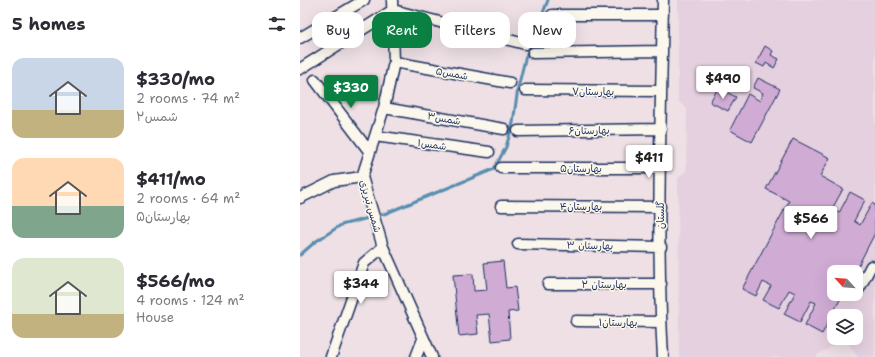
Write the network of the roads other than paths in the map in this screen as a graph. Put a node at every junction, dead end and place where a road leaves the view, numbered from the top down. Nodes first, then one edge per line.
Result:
1 (364, 0) edge
2 (663, 0) edge
3 (392, 5) edge
4 (576, 14) edge
5 (662, 15) junction
6 (300, 38) edge
7 (518, 42) edge
8 (662, 51) junction
9 (533, 53) dead end
10 (394, 62) junction
11 (300, 69) edge
12 (315, 80) dead end
13 (510, 84) dead end
14 (525, 90) dead end
15 (661, 91) junction
16 (384, 108) junction
17 (504, 129) dead end
18 (661, 129) junction
19 (518, 131) dead end
20 (375, 136) junction
21 (369, 151) junction
22 (489, 152) dead end
23 (501, 168) dead end
24 (660, 168) junction
25 (362, 177) junction
26 (300, 198) edge
27 (502, 206) dead end
28 (660, 207) junction
29 (518, 244) dead end
30 (383, 247) junction
31 (661, 247) junction
32 (872, 266) dead end
33 (863, 282) edge
34 (548, 284) dead end
35 (661, 284) junction
36 (576, 321) dead end
37 (661, 322) junction
38 (423, 339) junction
39 (331, 357) edge
40 (416, 357) edge
41 (432, 357) edge
42 (663, 357) edge

1 - 6 street
2 - 5 street, گلستان
3 - 7 street
3 - 10 street, شمس تبریزی
3 - 11 street
4 - 5 street
5 - 8 street, گلستان
8 - 9 street
8 - 15 street, گلستان
10 - 13 street, شمس۵
10 - 16 street, شمس تبریزی
12 - 21 street
14 - 15 street, بهارستان۷
15 - 18 street, گلستان
16 - 17 street, شمس۳
16 - 20 street, شمس تبریزی
18 - 19 street, بهارستان۶
18 - 24 street, گلستان
20 - 21 street, شمس تبریزی
20 - 22 street, شمس۱
21 - 25 street, شمس تبریزی
23 - 24 street, بهارستان۵
24 - 28 street, گلستان
25 - 26 street
25 - 30 street, شمس تبریزی
27 - 28 street, بهارستان۴
28 - 31 street, گلستان
29 - 31 street, بهارستان ۳
30 - 38 street, شمس تبریزی
30 - 39 street
31 - 35 street, گلستان
32 - 33 street
34 - 35 street, بهارستان ۲
35 - 37 street, گلستان
36 - 37 street, بهارستان۱
37 - 42 street, گلستان
38 - 40 street
38 - 41 street, شمس تبریزی

